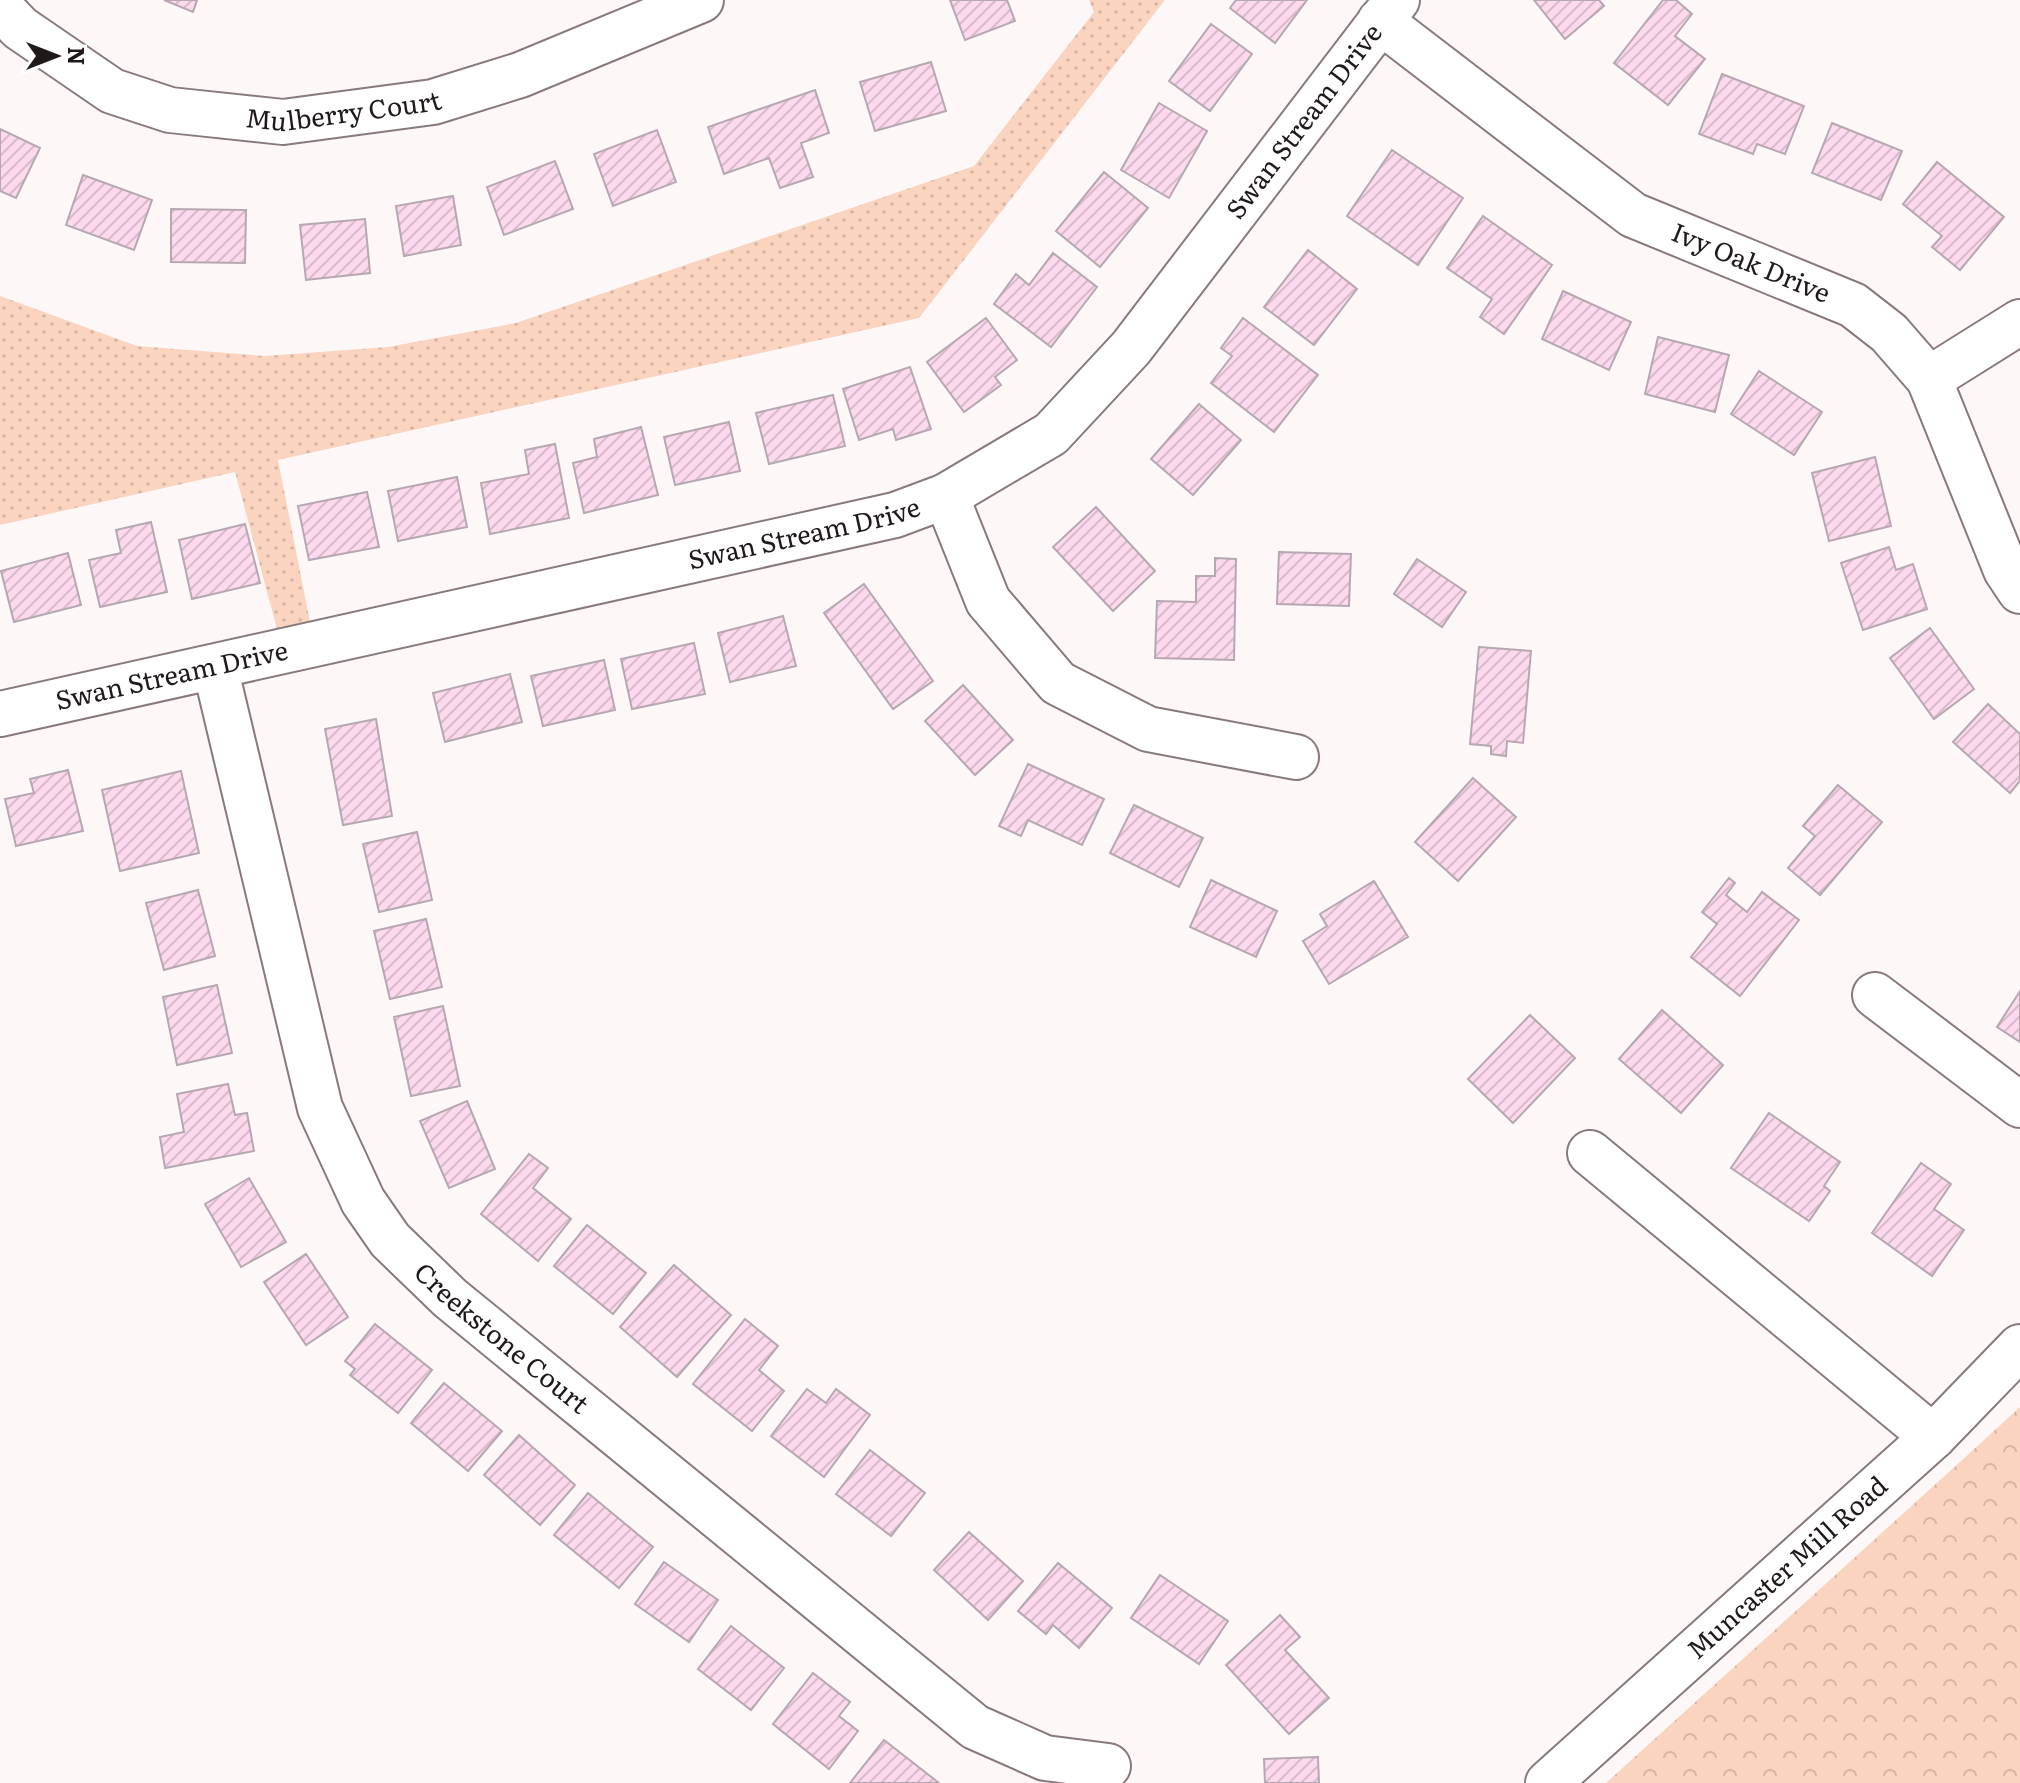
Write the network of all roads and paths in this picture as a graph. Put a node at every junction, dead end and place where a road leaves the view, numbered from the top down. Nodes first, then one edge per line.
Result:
1 (701, 0) edge
2 (0, 7) edge
3 (1388, 10) edge
4 (2020, 322) edge
5 (1929, 379) junction
6 (946, 496) junction
7 (2020, 591) edge
8 (215, 667) junction
9 (0, 714) edge
10 (1296, 757) dead end
11 (1875, 995) dead end
12 (2020, 1105) edge
13 (1590, 1153) dead end
14 (2020, 1347) edge
15 (1933, 1437) junction
16 (1108, 1766) dead end
17 (1548, 1783) edge

1 - 2 street, Mulberry Court
3 - 5 street, Ivy Oak Drive
3 - 6 street, Swan Stream Drive
4 - 5 street
5 - 7 street, Ivy Oak Drive
6 - 8 street, Swan Stream Drive
6 - 10 street
8 - 9 street, Swan Stream Drive
8 - 16 street, Creekstone Court
11 - 12 street
13 - 15 street
14 - 15 street, Muncaster Mill Road
15 - 17 street, Muncaster Mill Road

